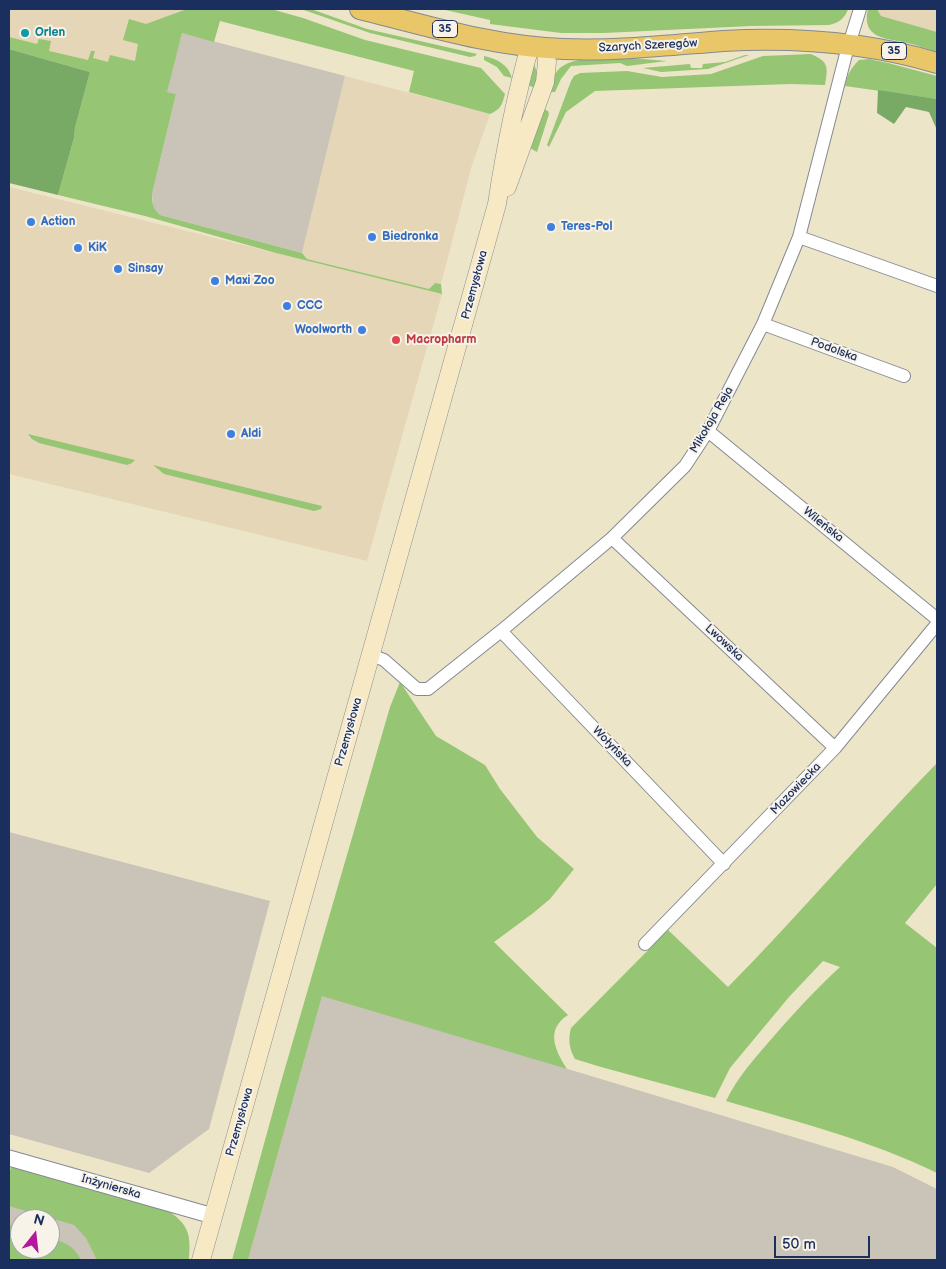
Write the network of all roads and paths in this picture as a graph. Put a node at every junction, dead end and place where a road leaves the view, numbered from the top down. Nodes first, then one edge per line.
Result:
1 (360, 9) edge
2 (860, 9) edge
3 (849, 44) junction
4 (537, 47) junction
5 (937, 63) edge
6 (497, 204) junction
7 (799, 237) junction
8 (937, 286) edge
9 (763, 324) junction
10 (904, 376) dead end
11 (708, 431) junction
12 (612, 538) junction
13 (937, 619) edge
14 (937, 624) edge
15 (501, 630) junction
16 (371, 655) junction
17 (835, 748) junction
18 (724, 864) junction
19 (645, 944) dead end
20 (9, 1158) edge
21 (213, 1216) junction
22 (201, 1260) edge

1 - 4 main road, Szarych Szeregów / 35
2 - 3 street, Mikołaja Reja
3 - 4 main road, Szarych Szeregów / 35
3 - 5 main road, Szarych Szeregów / 35
3 - 7 street, Mikołaja Reja
4 - 6 main road, Przemysłowa
4 - 6 main road, Przemysłowa
6 - 16 main road, Przemysłowa
7 - 8 street
7 - 9 street, Mikołaja Reja
9 - 10 street, Podolska
9 - 11 street, Mikołaja Reja
11 - 12 street, Mikołaja Reja
11 - 13 street, Wileńska
12 - 15 street, Mikołaja Reja
12 - 17 street, Lwowska
14 - 17 street, Mazowiecka
15 - 16 street, Mikołaja Reja
15 - 18 street, Wołyńska
16 - 21 main road, Przemysłowa
17 - 18 street, Mazowiecka
18 - 19 street, Mazowiecka
20 - 21 street, Inżynierska
21 - 22 main road, Przemysłowa

